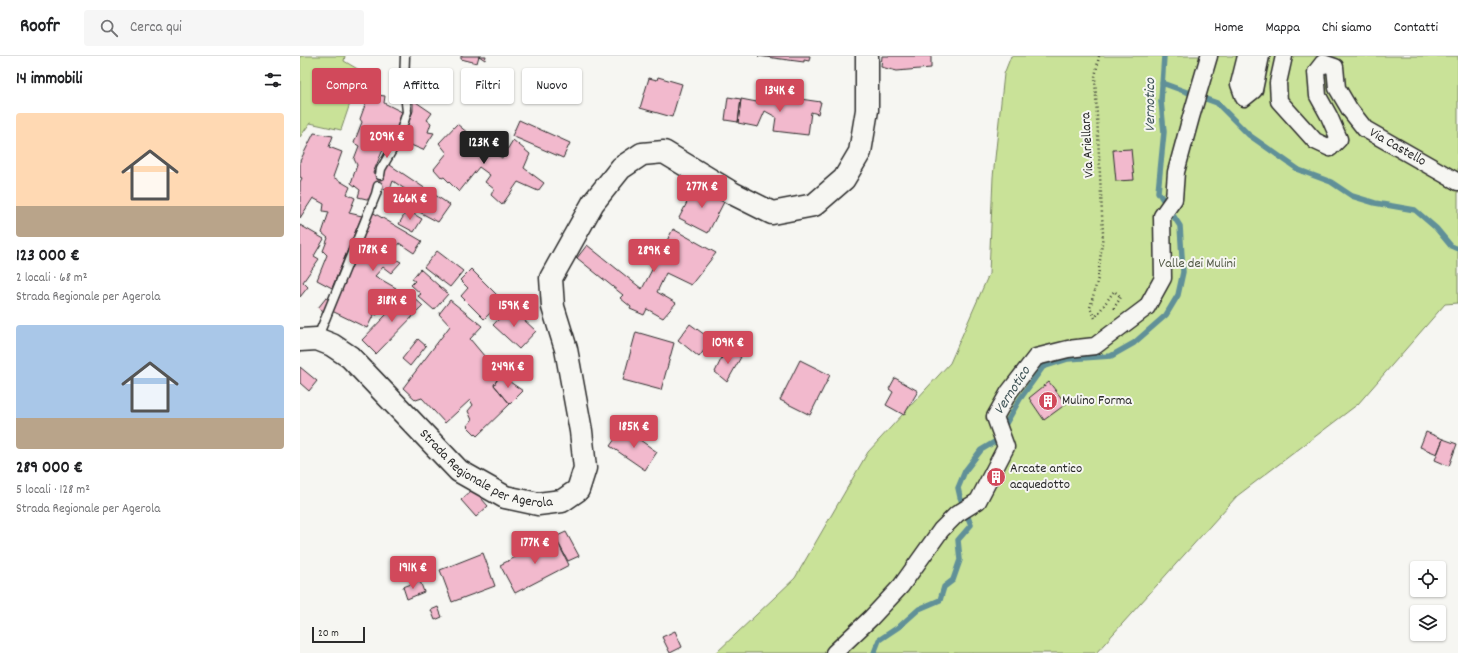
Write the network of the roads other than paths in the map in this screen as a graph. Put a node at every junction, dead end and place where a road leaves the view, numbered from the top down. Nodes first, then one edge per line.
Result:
1 (405, 56) edge
2 (867, 56) edge
3 (1209, 56) edge
4 (1246, 56) edge
5 (1260, 56) edge
6 (1284, 56) edge
7 (380, 175) dead end
8 (1458, 182) edge
9 (378, 186) dead end
10 (308, 340) edge
11 (834, 653) edge

1 - 7 lane
2 - 10 main road, Strada Regionale per Agerola
3 - 11 street
4 - 5 street
6 - 8 street, Via Castello
9 - 10 lane

